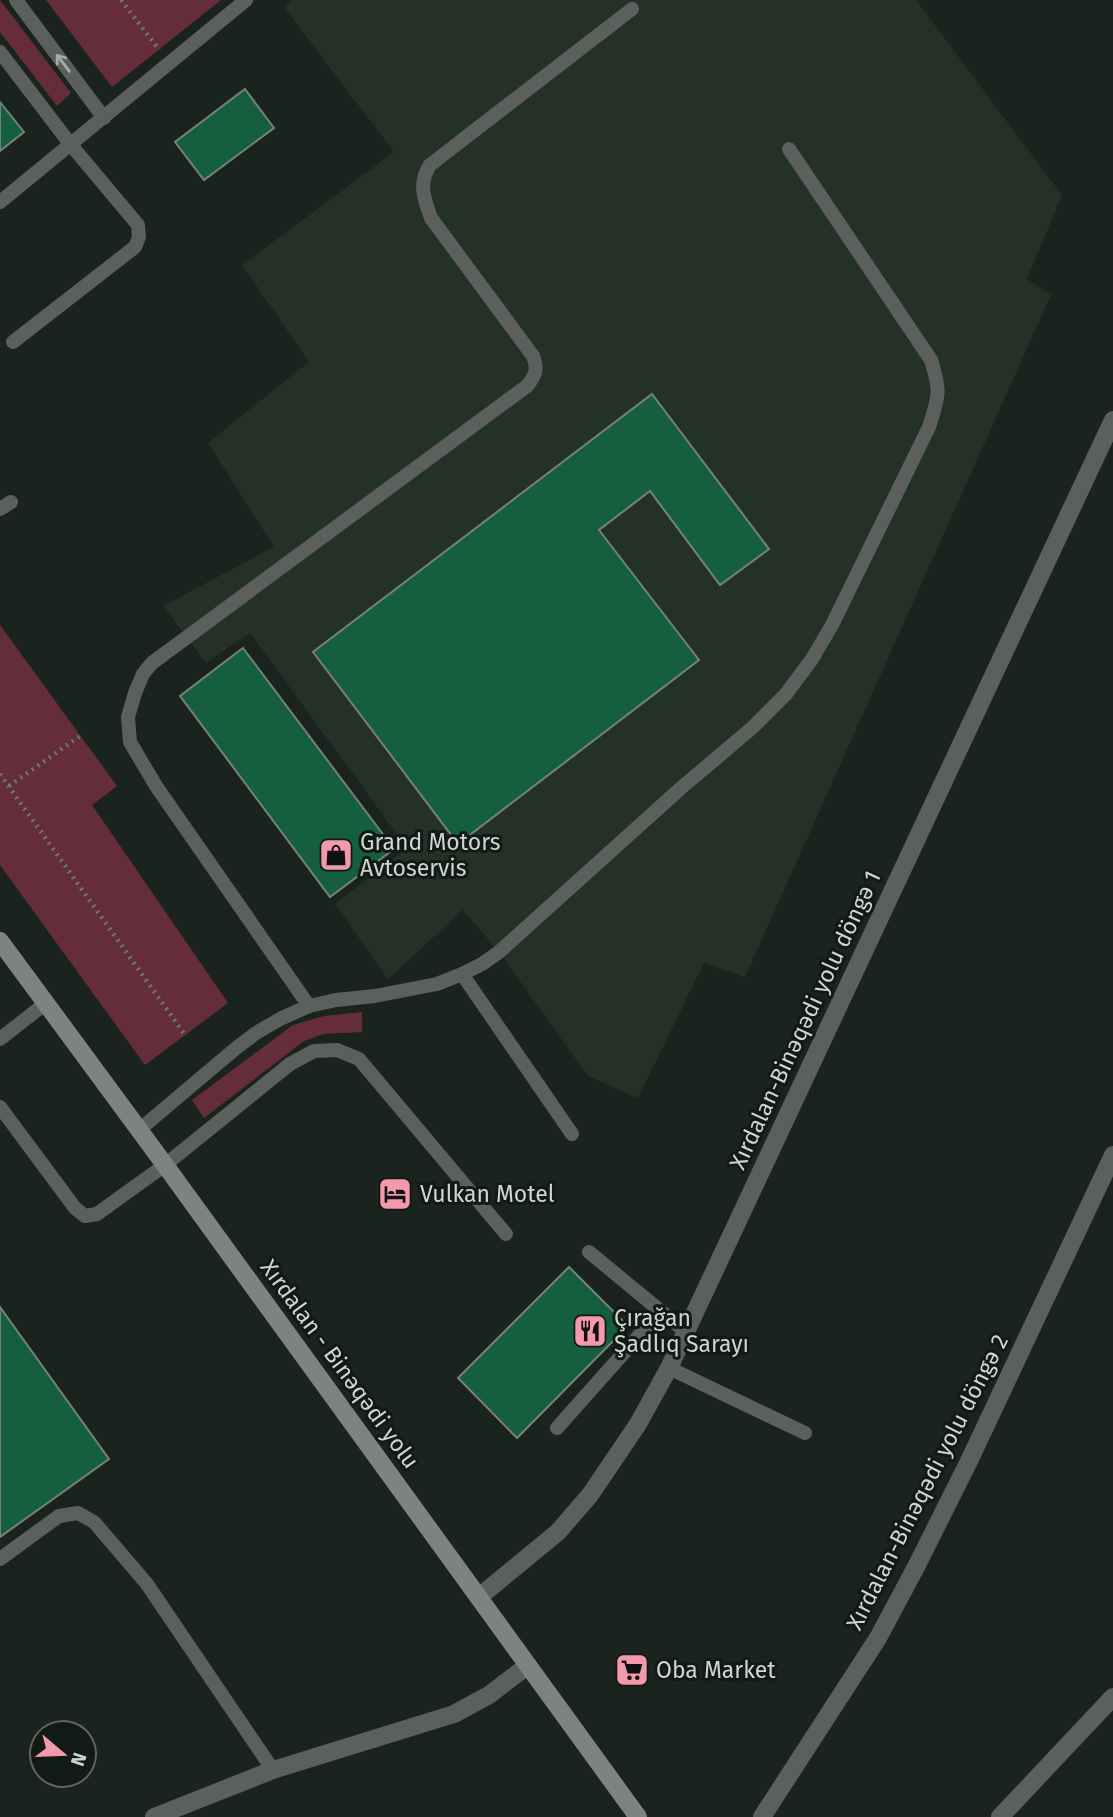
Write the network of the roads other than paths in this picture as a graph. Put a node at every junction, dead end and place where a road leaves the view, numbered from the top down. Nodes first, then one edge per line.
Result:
1 (16, 0) edge
2 (246, 0) edge
3 (632, 9) dead end
4 (0, 52) edge
5 (104, 118) junction
6 (71, 145) junction
7 (789, 149) dead end
8 (0, 202) edge
9 (13, 342) dead end
10 (1113, 420) edge
11 (0, 942) edge
12 (462, 974) junction
13 (46, 1003) junction
14 (309, 1006) junction
15 (0, 1039) edge
16 (0, 1107) edge
17 (139, 1130) junction
18 (572, 1134) dead end
19 (1113, 1155) edge
20 (165, 1165) junction
21 (506, 1234) dead end
22 (589, 1252) dead end
23 (661, 1311) junction
24 (686, 1332) junction
25 (669, 1368) junction
26 (557, 1428) dead end
27 (806, 1433) dead end
28 (0, 1559) edge
29 (479, 1597) junction
30 (527, 1666) junction
31 (1113, 1696) edge
32 (273, 1770) junction
33 (161, 1816) edge
34 (638, 1817) edge
35 (762, 1817) edge
36 (1000, 1817) edge

5 -> 1 lane
2 - 5 lane
3 - 14 lane
4 - 6 lane
5 - 6 lane
6 - 8 lane
6 - 9 lane
7 - 12 lane
10 - 24 street, Xırdalan-Binəqədi yolu döngə 1
11 - 13 main road, Xırdalan - Binəqədi yolu
12 - 14 lane
12 - 18 lane
13 - 15 lane
13 - 17 main road, Xırdalan - Binəqədi yolu
14 - 17 lane
16 - 20 lane
17 - 20 main road, Xırdalan - Binəqədi yolu
19 - 35 street, Xırdalan-Binəqədi yolu döngə 2
20 - 21 lane
20 - 29 main road, Xırdalan - Binəqədi yolu
22 - 23 lane
23 - 24 lane
23 - 26 lane
24 - 25 street, Xırdalan-Binəqədi yolu döngə 1
25 - 27 lane
25 - 29 street, Xırdalan-Binəqədi yolu döngə 1
28 - 32 lane
29 - 30 main road, Xırdalan - Binəqədi yolu
30 - 32 street
30 - 34 main road, Xırdalan - Binəqədi yolu
31 - 36 street
32 - 33 street

